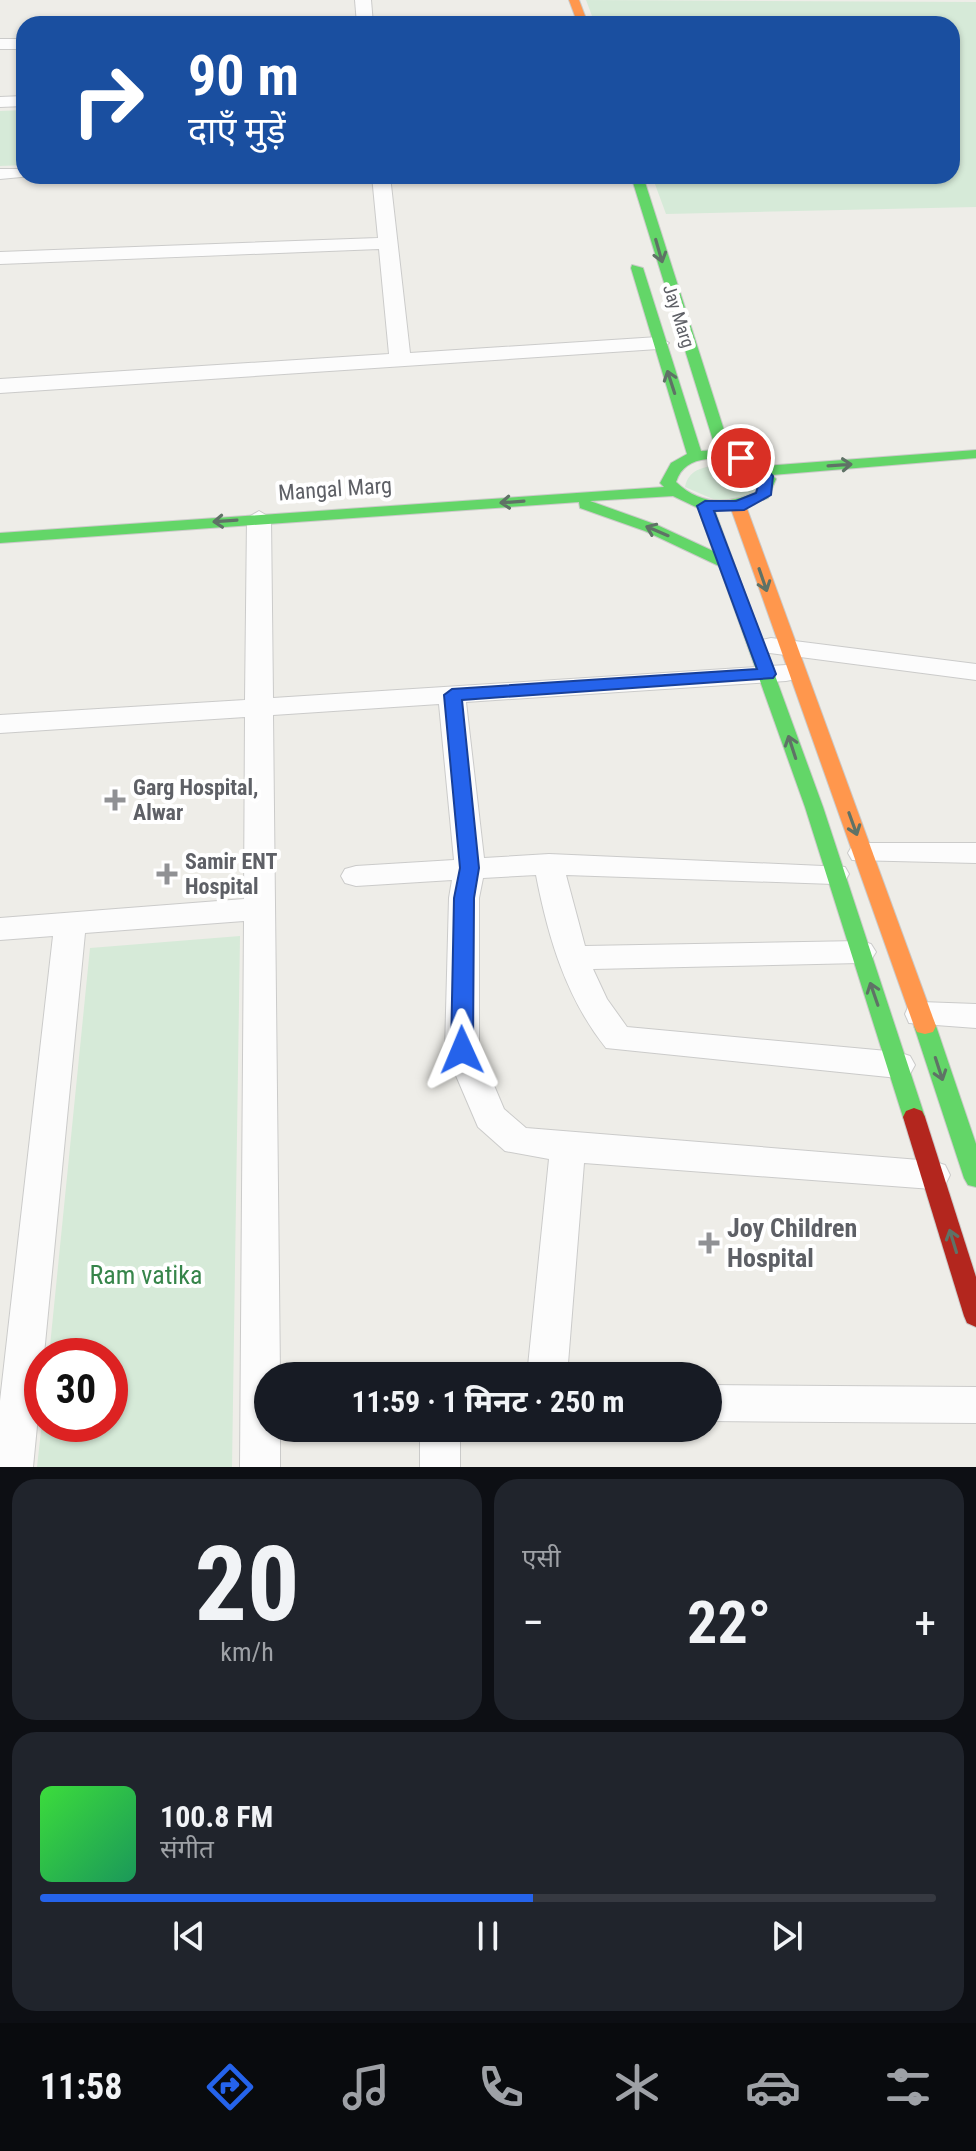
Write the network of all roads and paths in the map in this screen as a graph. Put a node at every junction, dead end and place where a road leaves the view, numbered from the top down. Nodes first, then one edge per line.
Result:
1 (382, 184) edge
2 (640, 184) edge
3 (388, 243) junction
4 (631, 244) dead end
5 (0, 258) edge
6 (658, 343) junction
7 (400, 360) junction
8 (0, 386) edge
9 (976, 454) edge
10 (725, 455) junction
11 (695, 456) junction
12 (976, 472) edge
13 (765, 479) junction
14 (479, 485) dead end
15 (674, 491) junction
16 (567, 498) junction
17 (705, 506) junction
18 (738, 506) junction
19 (259, 518) junction
20 (0, 520) edge
21 (0, 538) edge
22 (728, 564) junction
23 (758, 644) junction
24 (793, 660) junction
25 (976, 672) edge
26 (767, 674) junction
27 (452, 695) junction
28 (261, 705) junction
29 (0, 724) edge
30 (863, 853) junction
31 (976, 853) edge
32 (549, 864) junction
33 (470, 868) junction
34 (834, 874) junction
35 (356, 876) dead end
36 (259, 909) junction
37 (70, 922) junction
38 (0, 929) edge
39 (860, 952) junction
40 (576, 958) junction
41 (921, 1014) junction
42 (976, 1016) edge
43 (898, 1065) junction
44 (965, 1114) edge
45 (568, 1148) junction
46 (932, 1175) junction
47 (976, 1178) edge
48 (976, 1316) edge
49 (263, 1362) edge
50 (548, 1362) edge
51 (722, 1403) edge
52 (976, 1405) edge
53 (261, 1442) edge
54 (440, 1442) edge
55 (13, 1467) edge
56 (260, 1467) edge
57 (440, 1467) edge

1 - 3 street
2 -> 10 main road, Jay Marg
3 - 5 street
3 - 7 street
4 - 6 main road, Jay Marg
6 - 7 street
11 -> 6 main road, Jay Marg
7 - 8 street
13 -> 9 main road
10 - 11 main road
10 - 13 main road
11 - 15 main road
12 - 13 main road
13 - 18 main road
14 - 20 main road, Mangal Marg
15 - 16 main road, Mangal Marg
15 - 17 main road
16 -> 19 main road, Mangal Marg
22 -> 16 main road
17 - 18 main road
17 - 22 main road
18 -> 24 main road
19 -> 21 main road, Mangal Marg
19 - 28 street
22 - 23 main road
23 - 24 street
23 - 26 main road
24 - 25 street
24 - 26 street
24 -> 30 main road
26 - 27 street
34 -> 26 main road
27 - 28 street
27 - 33 street
28 - 29 street
28 - 36 street
30 - 31 street
30 - 41 main road
32 - 33 street
32 - 34 street
32 - 40 street
33 - 35 street
33 - 45 street
34 - 39 main road
36 - 37 street
36 - 49 street
37 - 38 street
37 - 55 street
39 - 40 street
43 -> 39 main road
40 - 43 street
41 - 42 street
41 -> 44 main road
43 - 46 main road
44 - 47 main road
45 - 46 street
45 - 50 street
48 -> 46 main road
51 - 52 street
53 - 56 street
54 - 57 street

